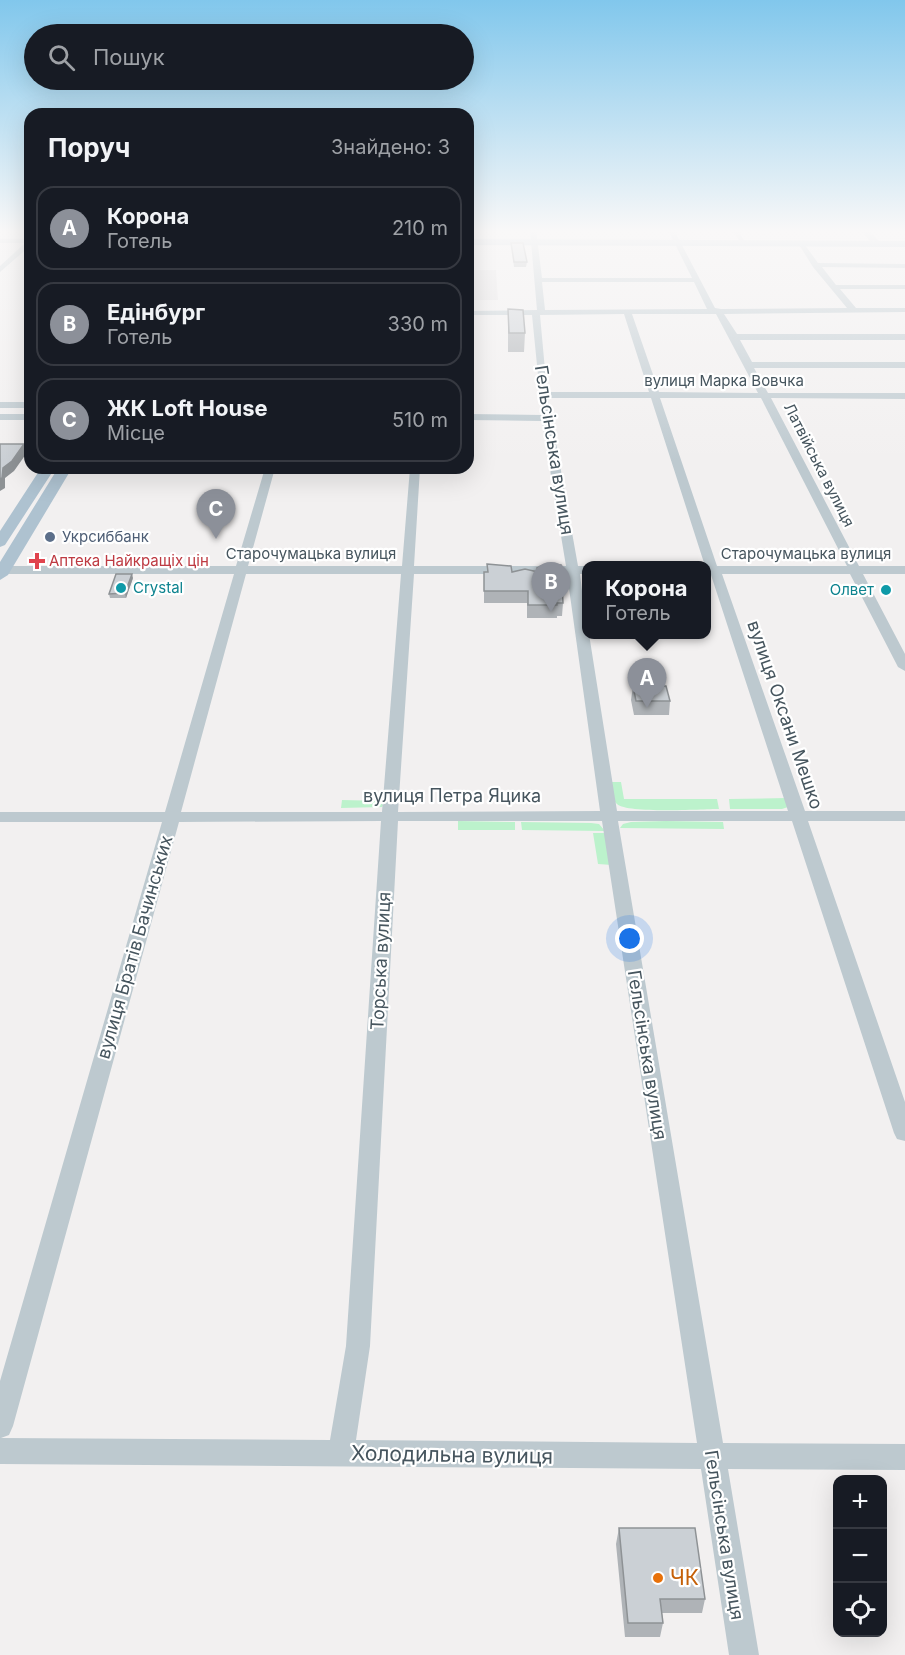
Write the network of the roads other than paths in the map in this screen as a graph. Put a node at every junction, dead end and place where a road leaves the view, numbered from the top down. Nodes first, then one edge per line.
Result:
1 (539, 307) edge
2 (713, 307) edge
3 (851, 307) edge
4 (715, 310) junction
5 (853, 310) junction
6 (905, 310) edge
7 (539, 311) junction
8 (627, 311) junction
9 (474, 313) edge
10 (734, 337) junction
11 (905, 337) edge
12 (749, 365) junction
13 (905, 365) edge
14 (543, 395) junction
15 (764, 395) junction
16 (656, 396) junction
17 (905, 396) edge
18 (0, 405) edge
19 (24, 405) edge
20 (0, 417) edge
21 (24, 417) edge
22 (474, 417) edge
23 (547, 418) junction
24 (44, 474) edge
25 (61, 474) edge
26 (268, 474) edge
27 (415, 474) edge
28 (0, 542) edge
29 (707, 561) edge
30 (409, 570) junction
31 (580, 570) edge
32 (711, 570) edge
33 (854, 570) junction
34 (905, 570) edge
35 (242, 571) junction
36 (1, 572) edge
37 (711, 573) edge
38 (582, 587) edge
39 (887, 634) junction
40 (905, 635) edge
41 (588, 639) edge
42 (905, 667) edge
43 (609, 815) junction
44 (390, 816) junction
45 (905, 816) edge
46 (0, 817) edge
47 (172, 817) junction
48 (800, 817) junction
49 (905, 1133) edge
50 (0, 1426) edge
51 (0, 1451) edge
52 (341, 1454) junction
53 (711, 1457) junction
54 (905, 1457) edge
55 (744, 1655) edge

1 - 7 street, Гельсінська вулиця
2 - 4 street, Латвійська вулиця
3 - 5 street
4 - 5 street
4 - 8 street
4 - 10 street, Латвійська вулиця
5 - 6 street
7 - 8 street
7 - 9 street
7 - 14 street, Гельсінська вулиця
8 - 16 street, вулиця Оксани Мешко
10 - 11 street
10 - 12 street, Латвійська вулиця
12 - 13 street
12 - 15 street, Латвійська вулиця
14 - 16 street, вулиця Марка Вовчка
14 - 23 street, Гельсінська вулиця
15 - 16 street, вулиця Марка Вовчка
15 - 17 street, вулиця Марка Вовчка
15 - 33 street, Латвійська вулиця
16 - 29 street, вулиця Оксани Мешко
18 - 19 street
20 - 21 street
22 - 23 street
23 - 31 street, Гельсінська вулиця
24 - 28 main road
25 - 36 main road
26 - 35 street, вулиця Братів Бачинських
27 - 30 street, Торська вулиця
30 - 31 street, Старочумацька вулиця
30 - 35 street, Старочумацька вулиця
30 - 44 street, Торська вулиця
31 - 38 street, Гельсінська вулиця
32 - 33 street, Старочумацька вулиця
33 - 34 street, Старочумацька вулиця
33 - 39 street, Латвійська вулиця
35 - 36 street, Старочумацька вулиця
35 - 47 street, вулиця Братів Бачинських
37 - 48 street, вулиця Оксани Мешко
39 - 40 street
39 - 42 street, Латвійська вулиця
41 - 43 street, Гельсінська вулиця
43 - 44 street, вулиця Петра Яцика
43 - 48 street, вулиця Петра Яцика
43 - 53 street, Гельсінська вулиця
44 - 47 street, вулиця Петра Яцика
44 - 52 street, Торська вулиця
45 - 48 street, вулиця Петра Яцика
46 - 47 street, вулиця Петра Яцика
47 - 50 street, вулиця Братів Бачинських
48 - 49 street, вулиця Оксани Мешко
51 - 52 street, Холодильна вулиця
52 - 53 street, Холодильна вулиця
53 - 54 street, Холодильна вулиця
53 - 55 street, Гельсінська вулиця

